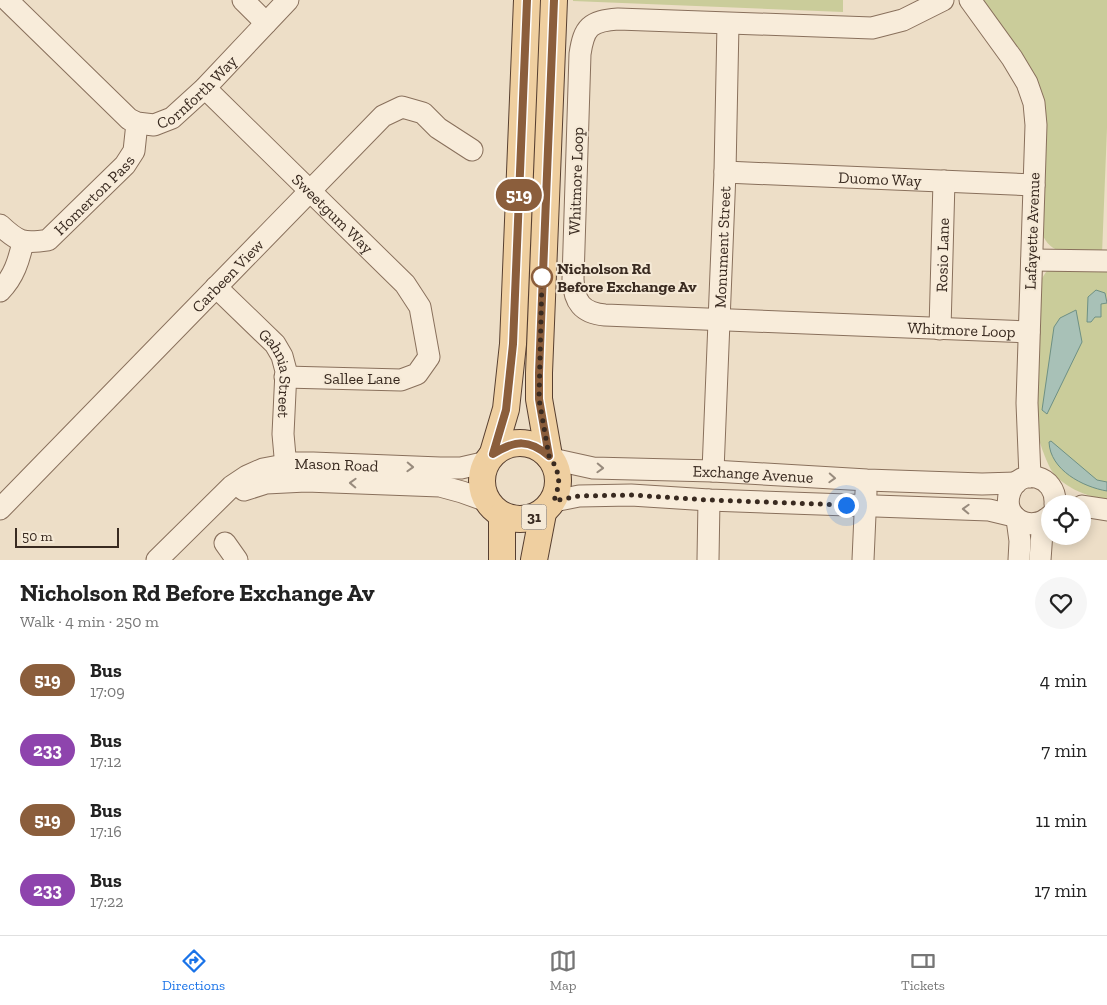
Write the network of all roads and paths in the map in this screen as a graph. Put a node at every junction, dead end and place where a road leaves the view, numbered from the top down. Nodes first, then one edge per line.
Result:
1 (7, 0) edge
2 (243, 0) edge
3 (288, 0) edge
4 (527, 0) edge
5 (554, 0) edge
6 (943, 0) edge
7 (972, 1) edge
8 (266, 23) junction
9 (728, 24) junction
10 (205, 88) junction
11 (137, 122) junction
12 (472, 150) dead end
13 (725, 172) junction
14 (944, 181) junction
15 (1034, 185) junction
16 (310, 191) junction
17 (0, 225) edge
18 (24, 242) junction
19 (1032, 260) junction
20 (1107, 261) edge
21 (216, 287) junction
22 (0, 291) edge
23 (718, 320) junction
24 (940, 329) junction
25 (1029, 332) junction
26 (429, 357) joint
27 (286, 376) junction
28 (550, 457) junction
29 (490, 458) junction
30 (714, 471) junction
31 (287, 473) junction
32 (866, 480) junction
33 (1023, 480) junction
34 (1055, 495) edge
35 (709, 500) junction
36 (865, 506) junction
37 (548, 507) junction
38 (1091, 507) edge
39 (494, 508) junction
40 (0, 509) edge
41 (1107, 510) edge
42 (1016, 518) junction
43 (1041, 521) edge
44 (225, 543) dead end
45 (1041, 545) edge
46 (157, 560) edge
47 (237, 560) edge
48 (502, 560) edge
49 (534, 560) edge
50 (708, 560) edge
51 (863, 560) edge
52 (1019, 560) edge
53 (1040, 560) edge

1 - 11 street, Cornforth Way
2 - 8 street
3 - 8 street, Cornforth Way
4 - 29 main road, 31
5 - 28 main road, 31
6 - 9 street, Whitmore Loop
7 - 15 street, Lafayette Avenue
8 - 10 street, Cornforth Way
9 - 13 street, Monument Street
9 - 23 street, Whitmore Loop
10 - 11 street, Cornforth Way
10 - 16 street, Sweetgum Way
11 - 18 street, Homerton Pass
12 - 16 street, Carbeen View
13 - 14 street, Duomo Way
13 - 23 street, Monument Street
14 - 15 street, Duomo Way
14 - 24 street, Rosio Lane
15 - 19 street, Lafayette Avenue
16 - 21 street, Carbeen View
16 - 26 street, Sweetgum Way
17 - 18 street
18 - 22 street
19 - 20 street
19 - 25 street, Lafayette Avenue
21 - 27 street, Gahnia Street
21 - 40 street, Carbeen View
23 - 24 street, Whitmore Loop
23 - 30 street, Monument Street
24 - 25 street, Whitmore Loop
25 - 33 street, Lafayette Avenue
26 - 27 street, Sallee Lane
27 - 31 street, Gahnia Street
28 - 29 main road
28 -> 30 street, Exchange Avenue
28 - 37 main road, 31
31 -> 29 street, Mason Road
29 - 39 main road, 31
30 -> 32 street, Exchange Avenue
39 -> 31 street, Mason Road
31 - 46 street, Mason Road
32 - 33 street, Exchange Avenue
32 - 36 street
33 - 34 street
33 - 42 street
35 - 36 street, Exchange Avenue
35 - 37 street, Exchange Avenue
35 - 50 street
42 -> 36 street, Exchange Avenue
36 - 51 street
37 - 39 main road, 31
37 - 49 main road, 31
38 - 41 street
39 - 48 main road, 31
42 - 43 street
42 - 52 street
44 - 47 street
45 - 53 street

